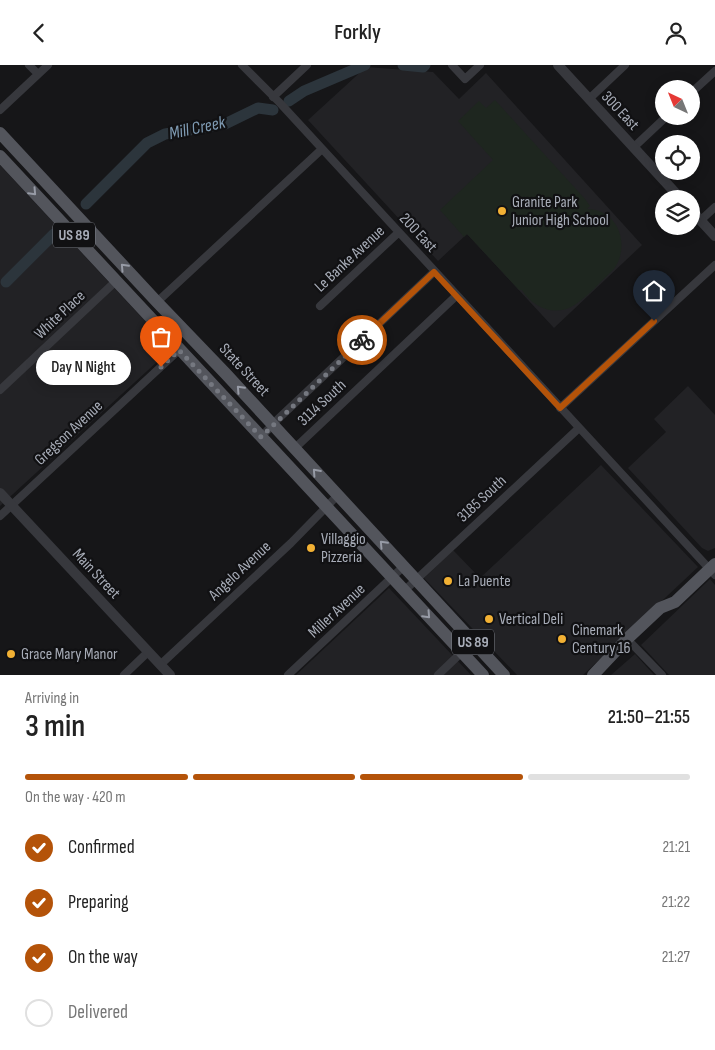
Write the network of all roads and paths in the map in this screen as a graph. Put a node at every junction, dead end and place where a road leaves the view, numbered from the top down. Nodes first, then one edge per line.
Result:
1 (29, 65) edge
2 (48, 65) edge
3 (242, 65) edge
4 (307, 65) edge
5 (452, 65) edge
6 (480, 65) edge
7 (558, 65) edge
8 (625, 65) edge
9 (715, 71) edge
10 (38, 74) junction
11 (700, 85) edge
12 (273, 97) junction
13 (589, 99) junction
14 (0, 110) edge
15 (657, 125) edge
16 (0, 133) edge
17 (634, 147) junction
18 (322, 149) junction
19 (0, 156) edge
20 (673, 190) edge
21 (715, 207) edge
22 (701, 220) joint
23 (399, 232) junction
24 (715, 236) edge
25 (715, 265) edge
26 (434, 272) junction
27 (116, 281) junction
28 (456, 296) junction
29 (157, 303) junction
30 (320, 306) dead end
31 (179, 350) junction
32 (224, 373) junction
33 (0, 390) edge
34 (560, 408) junction
35 (272, 425) junction
36 (579, 428) junction
37 (261, 437) junction
38 (295, 448) junction
39 (0, 493) edge
40 (338, 495) junction
41 (11, 505) junction
42 (326, 507) junction
43 (0, 516) edge
44 (404, 567) junction
45 (713, 570) edge
46 (392, 578) junction
47 (416, 579) junction
48 (404, 591) junction
49 (668, 605) junction
50 (632, 644) junction
51 (148, 652) junction
52 (462, 653) junction
53 (160, 665) junction
54 (124, 675) edge
55 (170, 675) edge
56 (288, 675) edge
57 (438, 675) edge
58 (483, 675) edge
59 (504, 675) edge
60 (593, 675) edge
61 (604, 675) edge
62 (662, 675) edge

1 - 10 street
2 - 10 street
3 - 12 street, 200 East
4 - 12 street
5 - 6 street
7 - 13 street, 300 East
8 - 13 street
9 - 11 street
10 - 14 street
12 - 18 street, 200 East
13 - 17 street, 300 East
15 - 17 street
29 -> 16 main road, State Street / US 89
17 - 20 street, 300 East
18 - 23 street, 200 East
18 - 29 street
19 -> 27 main road, State Street / US 89
21 - 22 street
22 - 24 street
23 - 26 street, 200 East
23 - 30 street, Le Banke Avenue
25 - 34 street
26 - 28 street, 200 East
26 - 35 street
27 - 31 main road, State Street / US 89
27 - 33 street, White Place
28 - 34 street, 200 East
28 - 38 street, 3114 South
29 - 32 main road, State Street / US 89
31 - 32 main road
31 - 37 main road, State Street / US 89
31 - 41 street, Gregson Avenue
35 -> 32 main road, State Street / US 89
34 - 36 street, 200 East
35 - 37 street
35 - 38 main road, State Street / US 89
36 - 45 street, 200 East
36 - 47 street, 3185 South
37 - 42 main road, State Street / US 89
40 -> 38 main road, State Street / US 89
39 - 41 street, Main Street
40 - 42 street, Angelo Avenue
44 -> 40 main road, State Street / US 89
41 - 43 street, Gregson Avenue
41 - 51 street, Main Street
42 - 46 main road, State Street / US 89
42 - 53 street, Angelo Avenue
44 - 46 street, Miller Avenue
44 - 47 main road, State Street / US 89
45 - 49 main road
46 - 48 main road, State Street / US 89
46 - 56 street, Miller Avenue
47 - 48 street, 3185 South
47 - 59 main road, State Street / US 89
48 -> 52 main road, State Street / US 89
49 - 50 main road
49 - 60 main road
50 - 61 main road
50 - 62 street
51 - 53 street, Main Street
51 - 54 street
52 - 57 street
52 - 58 main road, State Street / US 89
53 - 55 street, Main Street

